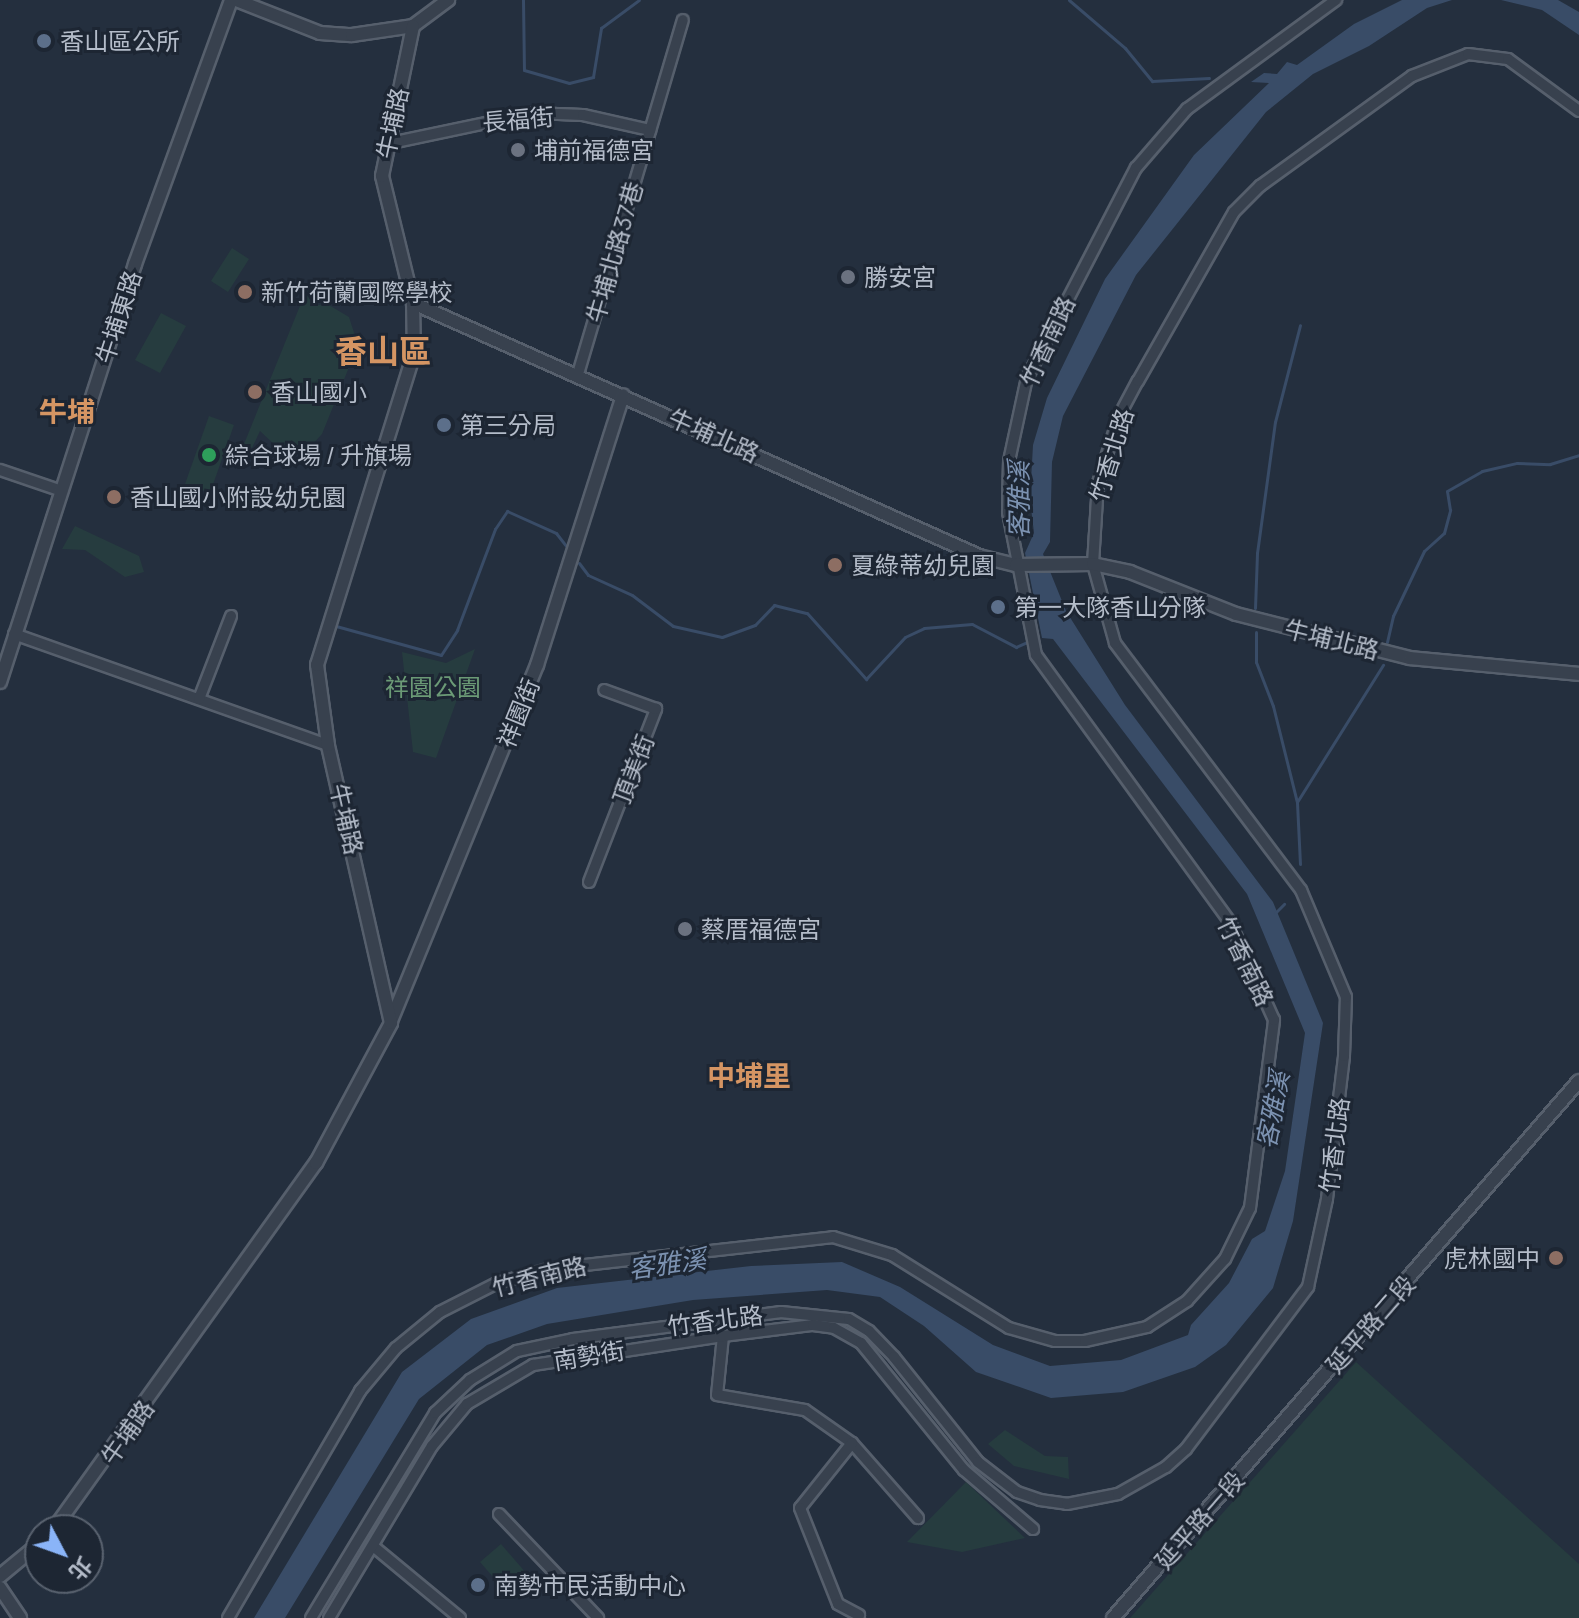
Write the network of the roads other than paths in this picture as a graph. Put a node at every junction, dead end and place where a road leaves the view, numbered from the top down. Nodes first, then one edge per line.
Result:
1 (234, 0) edge
2 (448, 0) edge
3 (1336, 0) edge
4 (683, 20) dead end
5 (413, 26) junction
6 (1579, 111) edge
7 (650, 130) junction
8 (386, 144) junction
9 (413, 303) junction
10 (578, 374) junction
11 (623, 395) junction
12 (0, 470) edge
13 (62, 491) junction
14 (1093, 564) junction
15 (1016, 565) junction
16 (231, 616) dead end
17 (14, 634) junction
18 (1579, 674) edge
19 (0, 682) edge
20 (604, 690) dead end
21 (199, 699) junction
22 (328, 745) junction
23 (589, 882) dead end
24 (379, 967) junction
25 (414, 967) junction
26 (391, 1023) junction
27 (1579, 1081) edge
28 (723, 1336) junction
29 (1286, 1422) joint
30 (852, 1443) junction
31 (64, 1514) edge
32 (499, 1514) dead end
33 (918, 1518) dead end
34 (1033, 1529) dead end
35 (373, 1546) junction
36 (24, 1556) edge
37 (0, 1576) edge
38 (0, 1588) edge
39 (859, 1615) dead end
40 (20, 1618) edge
41 (228, 1618) edge
42 (311, 1618) edge
43 (329, 1618) edge
44 (460, 1618) edge
45 (598, 1618) edge
46 (1113, 1618) edge

1 - 5 street
1 - 13 street, 牛埔東路
2 - 5 street
3 - 15 street, 竹香南路
4 - 7 street, 牛埔北路37巷
5 - 8 street, 牛埔路
6 - 14 street, 竹香北路
7 - 8 street, 長福街
7 - 10 street, 牛埔北路37巷
8 - 9 street, 牛埔路
9 - 10 street, 牛埔北路
9 - 22 street, 牛埔路
10 - 11 street, 牛埔北路
11 - 15 street, 牛埔北路
11 - 25 street, 祥園街
12 - 13 street
13 - 17 street, 牛埔東路
14 - 15 street, 牛埔北路
14 - 18 street, 牛埔北路
14 - 42 street, 竹香北路
15 - 41 street, 竹香南路
16 - 21 street
17 - 19 street, 牛埔東路
17 - 21 street
20 - 23 street, 頂美街
21 - 22 street
22 - 24 street, 牛埔路
24 - 25 street
24 - 26 street, 牛埔路
25 - 26 street, 祥園街
26 - 31 street, 牛埔路
27 - 29 street, 延平路二段
28 - 30 street
28 - 34 street, 南勢街
28 - 35 street, 南勢街
29 - 46 street, 延平路一段
30 - 33 street
30 - 39 street
32 - 45 street
35 - 43 street, 南勢街
35 - 44 street
36 - 37 street
38 - 40 street

